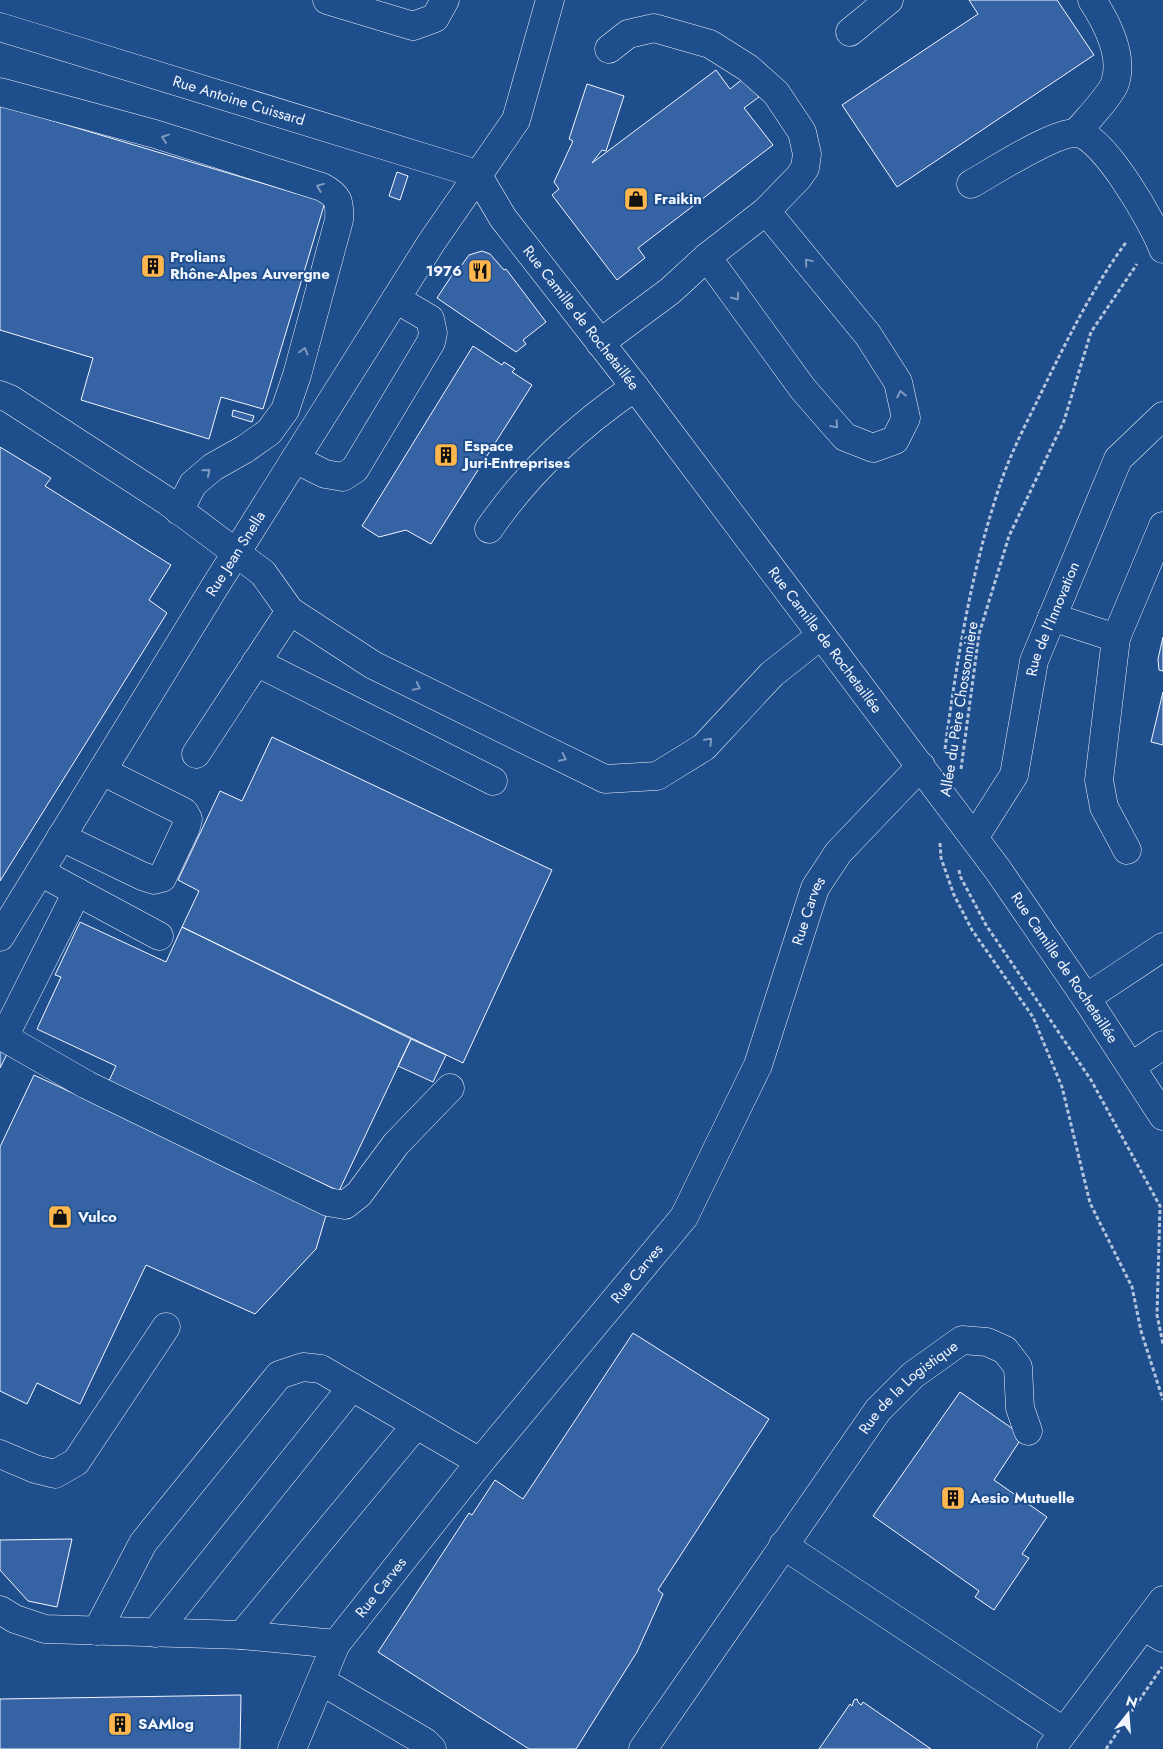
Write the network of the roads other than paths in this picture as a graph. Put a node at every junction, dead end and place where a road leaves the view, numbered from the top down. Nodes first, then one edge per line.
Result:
1 (327, 0) edge
2 (445, 0) edge
3 (550, 0) edge
4 (889, 0) edge
5 (1092, 0) edge
6 (0, 27) edge
7 (850, 32) dead end
8 (609, 49) dead end
9 (0, 92) edge
10 (1078, 132) junction
11 (477, 174) junction
12 (971, 184) dead end
13 (766, 211) junction
14 (1161, 243) edge
15 (707, 258) junction
16 (396, 299) junction
17 (600, 343) junction
18 (635, 388) junction
19 (0, 395) edge
20 (1163, 416) edge
21 (295, 459) junction
22 (179, 511) junction
23 (1163, 526) edge
24 (489, 529) dead end
25 (236, 553) junction
26 (290, 611) junction
27 (1052, 617) junction
28 (820, 636) junction
29 (1116, 638) junction
30 (256, 662) junction
31 (196, 754) dead end
32 (921, 766) junction
33 (102, 771) junction
34 (493, 781) dead end
35 (61, 837) junction
36 (974, 838) junction
37 (1127, 850) dead end
38 (40, 872) junction
39 (77, 892) junction
40 (159, 936) dead end
41 (0, 937) edge
42 (1163, 947) edge
43 (1086, 998) junction
44 (2, 1036) edge
45 (1163, 1045) edge
46 (1132, 1066) junction
47 (450, 1088) dead end
48 (1163, 1116) edge
49 (166, 1327) dead end
50 (352, 1387) junction
51 (416, 1425) junction
52 (1028, 1430) dead end
53 (0, 1454) edge
54 (480, 1462) junction
55 (783, 1545) junction
56 (1163, 1600) edge
57 (0, 1610) edge
58 (97, 1631) junction
59 (1153, 1632) edge
60 (155, 1633) junction
61 (242, 1635) junction
62 (336, 1644) junction
63 (321, 1682) junction
64 (1057, 1740) edge
65 (292, 1749) edge
66 (432, 1749) edge
67 (643, 1749) edge

1 - 2 street
3 - 11 street, Rue Jean Snella
4 - 7 street
5 - 10 street
6 - 11 street, Rue Antoine Cuissard
8 - 13 street
22 -> 9 street
10 - 12 street
10 - 14 street
11 - 16 street, Rue Jean Snella
11 - 17 street, Rue Camille de Rochetaillée
13 - 15 street
15 -> 13 street
15 - 17 street
16 - 21 street, Rue Jean Snella
16 - 21 street
17 - 18 street, Rue Camille de Rochetaillée
18 - 24 street
18 - 28 street, Rue Camille de Rochetaillée
19 - 22 street
20 - 27 street, Rue de l'Innovation
21 - 25 street, Rue Jean Snella
22 - 25 street
23 - 29 street
25 - 26 street
25 - 33 street, Rue Jean Snella
26 -> 28 street
26 - 30 street
27 - 29 street
27 - 36 street, Rue de l'Innovation
28 - 32 street, Rue Camille de Rochetaillée
29 - 37 street
30 - 31 street
30 - 34 street
32 - 36 street, Rue Camille de Rochetaillée
32 - 54 street, Rue Carves
33 - 35 street, Rue Jean Snella
33 - 35 street
35 - 38 street, Rue Jean Snella
36 - 43 street, Rue Camille de Rochetaillée
38 - 39 street
38 - 41 street, Rue Jean Snella
39 - 40 street
39 - 44 street
42 - 43 street
43 - 46 street, Rue Camille de Rochetaillée
44 - 47 street
45 - 46 street
46 - 48 street, Rue Camille de Rochetaillée
49 - 53 street
50 - 51 street
50 - 58 street
50 - 60 street
51 - 54 street
51 - 61 street
52 - 55 street, Rue de la Logistique
54 - 62 street, Rue Carves
55 - 64 street
55 - 67 street, Rue de la Logistique
56 - 59 street
57 - 58 street
58 - 60 street
59 - 64 street
60 - 61 street
61 - 62 street
62 - 63 street, Rue Carves
63 - 65 street, Rue Carves
63 - 66 street

